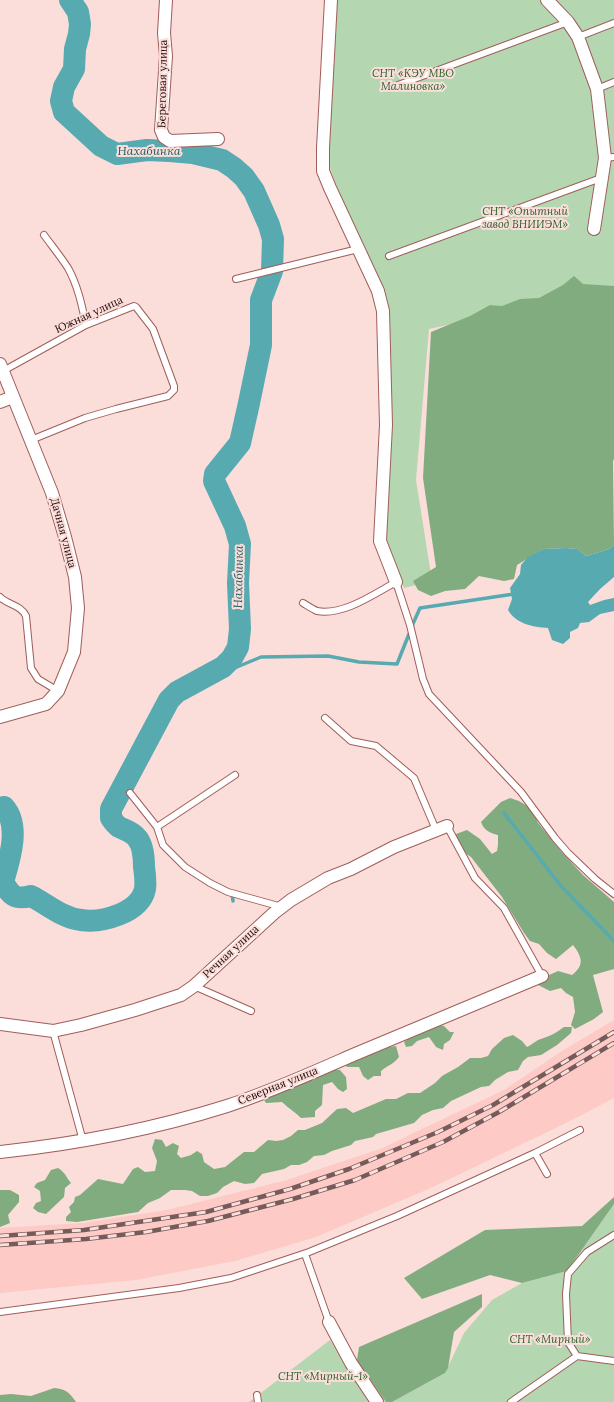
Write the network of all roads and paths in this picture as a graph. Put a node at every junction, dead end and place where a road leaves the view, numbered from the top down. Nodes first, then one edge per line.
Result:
1 (166, 0) edge
2 (331, 0) edge
3 (547, 0) edge
4 (568, 22) junction
5 (614, 23) edge
6 (578, 37) junction
7 (614, 82) edge
8 (390, 88) dead end
9 (597, 89) junction
10 (218, 140) dead end
11 (610, 158) edge
12 (601, 178) junction
13 (594, 229) dead end
14 (44, 235) dead end
15 (358, 249) junction
16 (389, 256) dead end
17 (236, 279) dead end
18 (86, 325) junction
19 (2, 368) edge
20 (13, 397) junction
21 (0, 402) edge
22 (31, 440) junction
23 (396, 582) junction
24 (0, 597) edge
25 (303, 603) dead end
26 (58, 691) junction
27 (0, 717) edge
28 (325, 718) dead end
29 (235, 775) dead end
30 (130, 793) dead end
31 (157, 827) junction
32 (442, 828) junction
33 (614, 894) edge
34 (282, 907) junction
35 (542, 976) joint
36 (194, 986) junction
37 (251, 1011) dead end
38 (0, 1024) edge
39 (53, 1031) junction
40 (580, 1130) dead end
41 (83, 1141) junction
42 (0, 1152) edge
43 (535, 1153) junction
44 (547, 1174) dead end
45 (614, 1235) edge
46 (304, 1254) junction
47 (0, 1312) edge
48 (329, 1322) joint
49 (577, 1356) junction
50 (614, 1361) edge
51 (377, 1402) edge
52 (511, 1402) edge

1 - 10 street, Береговая улица
2 - 15 street
3 - 4 street
4 - 6 street
4 - 8 lane
5 - 6 lane
6 - 9 street
7 - 9 lane
9 - 11 street
11 - 12 street
12 - 13 street
12 - 16 lane
14 - 18 lane
15 - 17 lane
15 - 23 street
18 - 19 lane, Южная улица
18 - 22 lane, Южная улица
19 - 20 street, Дачная улица
20 - 21 street
20 - 22 street, Дачная улица
22 - 26 street, Дачная улица
23 - 25 lane
23 - 33 lane
24 - 26 lane
26 - 27 street, Дачная улица
28 - 32 lane
29 - 31 lane
30 - 31 lane
31 - 34 lane
32 - 34 street, Речная улица
32 - 35 lane
34 - 36 street, Речная улица
35 - 41 street, Северная улица
36 - 37 lane
36 - 39 street, Речная улица
38 - 39 street, Речная улица
39 - 41 lane
40 - 43 lane
41 - 42 street, Северная улица
43 - 44 lane
43 - 46 lane
45 - 49 lane
46 - 47 lane
46 - 48 lane
48 - 51 street
49 - 50 lane
49 - 52 lane

